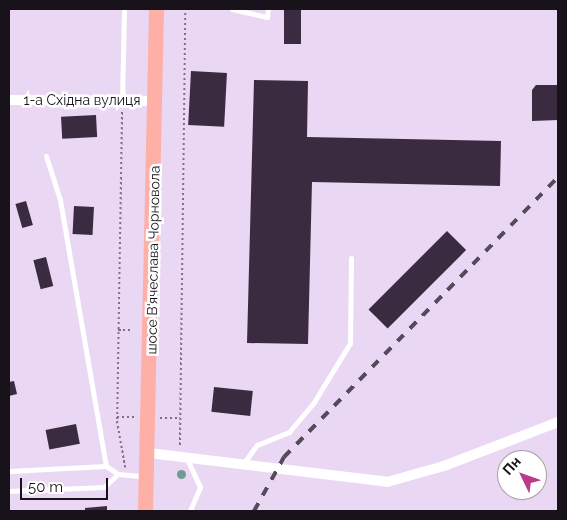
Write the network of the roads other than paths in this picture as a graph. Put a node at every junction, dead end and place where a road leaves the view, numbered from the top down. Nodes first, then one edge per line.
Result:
1 (124, 9) edge
2 (232, 9) edge
3 (268, 9) edge
4 (159, 10) edge
5 (9, 100) edge
6 (122, 100) junction
7 (155, 101) junction
8 (46, 156) dead end
9 (351, 258) dead end
10 (558, 422) edge
11 (149, 453) junction
12 (183, 456) junction
13 (106, 466) junction
14 (242, 467) junction
15 (9, 471) edge
16 (118, 474) junction
17 (148, 477) junction
18 (9, 491) edge
19 (145, 511) edge
20 (190, 511) edge

1 - 6 lane
2 - 3 lane
4 - 7 main road, шосе В'ячеслава Чорновола
5 - 6 street, 1-а Східна вулиця
6 - 7 street, 1-а Східна вулиця
7 - 11 main road, шосе В'ячеслава Чорновола
8 - 13 lane
9 - 14 lane
10 - 14 street
11 - 12 street
11 - 17 main road, шосе В'ячеслава Чорновола
12 - 14 street
12 - 20 lane
13 - 15 lane
13 - 16 lane
16 - 17 lane
16 - 18 lane
17 - 19 main road, шосе В'ячеслава Чорновола

